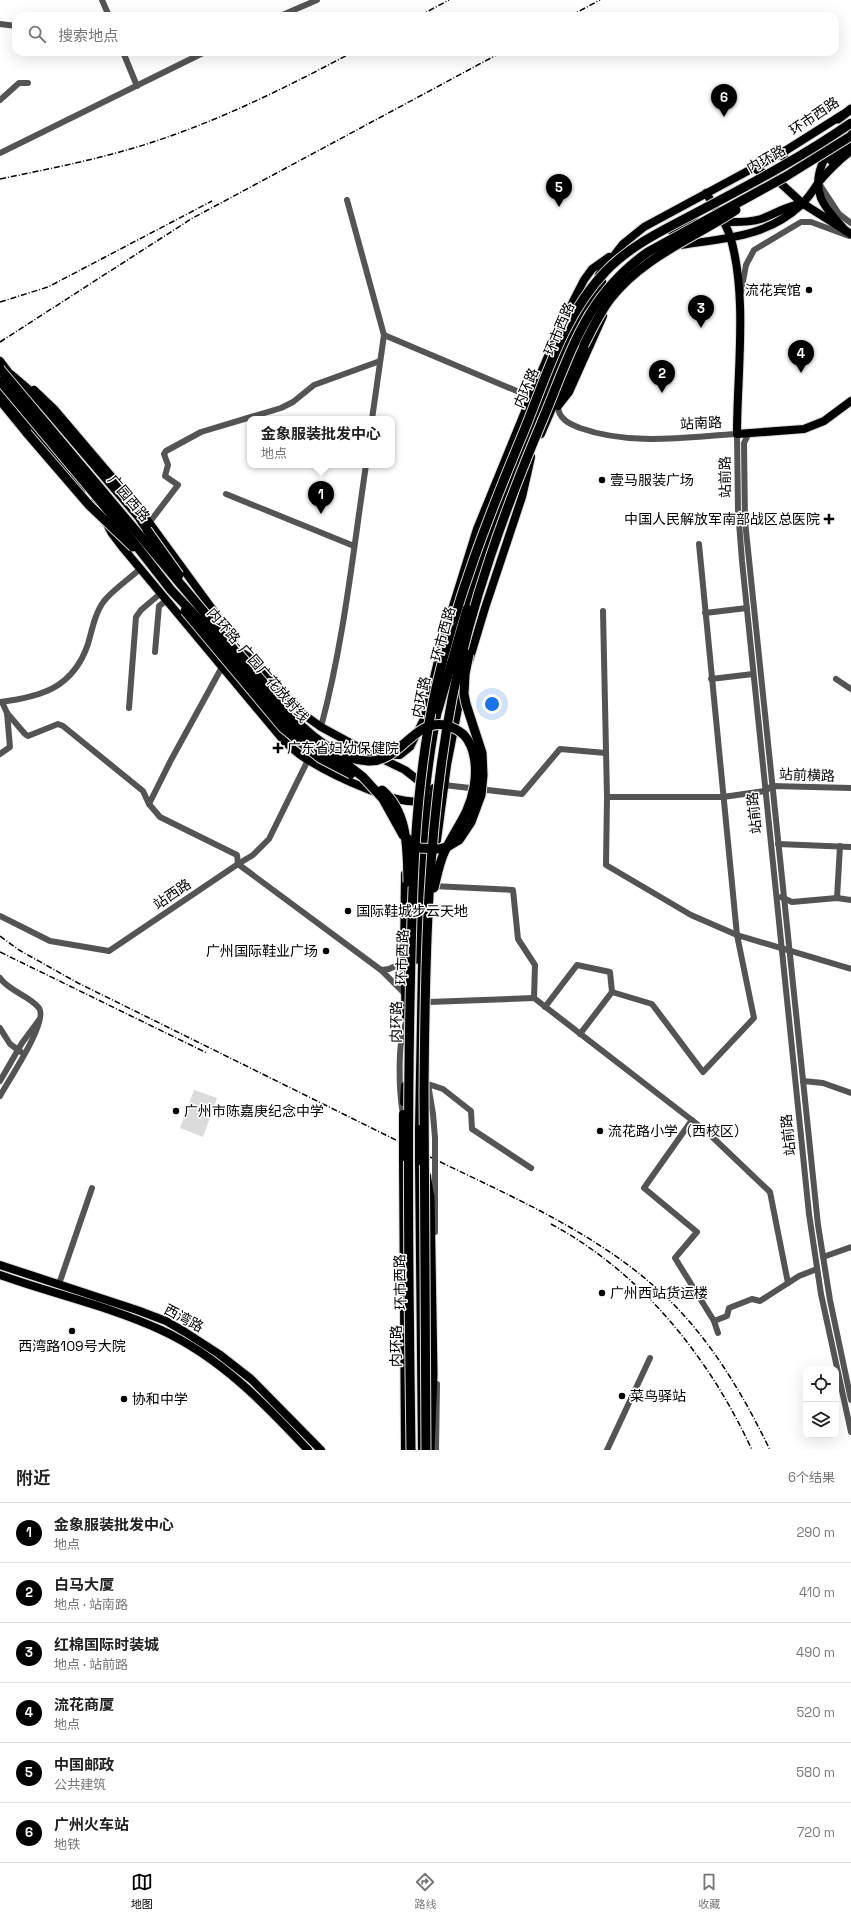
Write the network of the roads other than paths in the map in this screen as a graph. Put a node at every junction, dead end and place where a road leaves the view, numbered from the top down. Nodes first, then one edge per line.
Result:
1 (102, 0) edge
2 (317, 0) edge
3 (302, 3) edge
4 (107, 12) edge
5 (287, 12) edge
6 (0, 24) edge
7 (12, 26) edge
8 (126, 56) edge
9 (198, 56) edge
10 (28, 83) dead end
11 (137, 86) junction
12 (0, 100) edge
13 (851, 108) edge
14 (851, 114) edge
15 (838, 119) junction
16 (851, 123) edge
17 (849, 133) edge
18 (851, 141) edge
19 (851, 146) edge
20 (785, 151) junction
21 (851, 151) edge
22 (0, 153) edge
23 (831, 160) junction
24 (753, 168) junction
25 (785, 178) junction
26 (819, 183) junction
27 (706, 193) junction
28 (347, 200) dead end
29 (802, 204) junction
30 (679, 208) junction
31 (666, 215) junction
32 (724, 222) junction
33 (851, 223) edge
34 (688, 224) junction
35 (666, 232) junction
36 (849, 234) edge
37 (730, 237) junction
38 (652, 240) junction
39 (613, 255) junction
40 (592, 269) junction
41 (602, 277) junction
42 (622, 278) junction
43 (613, 286) junction
44 (739, 307) junction
45 (384, 335) junction
46 (0, 361) edge
47 (380, 361) junction
48 (0, 369) edge
49 (11, 375) junction
50 (553, 378) junction
51 (0, 381) edge
52 (0, 390) edge
53 (565, 390) joint
54 (531, 397) junction
55 (0, 400) edge
56 (851, 402) edge
57 (558, 406) junction
58 (254, 416) edge
59 (372, 416) edge
60 (247, 418) edge
61 (542, 427) junction
62 (749, 433) junction
63 (737, 434) junction
64 (527, 456) junction
65 (366, 468) edge
66 (226, 494) dead end
67 (95, 501) junction
68 (149, 523) junction
69 (137, 527) junction
70 (162, 542) junction
71 (700, 544) dead end
72 (354, 546) junction
73 (151, 565) junction
74 (140, 569) junction
75 (481, 588) junction
76 (172, 590) junction
77 (490, 591) junction
78 (161, 593) junction
79 (167, 600) junction
80 (747, 608) junction
81 (603, 611) dead end
82 (705, 613) junction
83 (214, 623) junction
84 (445, 632) junction
85 (456, 636) junction
86 (460, 650) junction
87 (238, 651) junction
88 (155, 652) dead end
89 (210, 652) junction
90 (471, 654) junction
91 (222, 667) junction
92 (754, 674) junction
93 (711, 679) junction
94 (836, 679) dead end
95 (851, 689) edge
96 (1, 702) edge
97 (128, 708) dead end
98 (7, 713) junction
99 (321, 727) junction
100 (606, 753) junction
101 (0, 754) edge
102 (372, 754) junction
103 (308, 760) junction
104 (436, 776) junction
105 (444, 781) junction
106 (360, 786) junction
107 (424, 786) junction
108 (474, 786) joint
109 (772, 786) junction
110 (851, 788) edge
111 (765, 791) junction
112 (433, 794) junction
113 (442, 795) junction
114 (723, 797) junction
115 (607, 798) junction
116 (425, 799) junction
117 (149, 804) junction
118 (778, 844) junction
119 (840, 846) junction
120 (851, 847) edge
121 (238, 864) junction
122 (422, 866) junction
123 (433, 886) junction
124 (405, 891) junction
125 (783, 897) junction
126 (776, 898) junction
127 (837, 898) junction
128 (851, 900) edge
129 (417, 913) junction
130 (0, 916) edge
131 (427, 924) junction
132 (736, 935) junction
133 (781, 948) junction
134 (789, 950) junction
135 (415, 958) junction
136 (404, 960) junction
137 (851, 969) edge
138 (381, 970) junction
139 (0, 978) edge
140 (612, 992) junction
141 (405, 994) junction
142 (534, 998) junction
143 (429, 1002) junction
144 (545, 1007) junction
145 (40, 1019) junction
146 (410, 1023) junction
147 (0, 1028) edge
148 (409, 1033) junction
149 (580, 1034) junction
150 (18, 1050) junction
151 (24, 1054) junction
152 (412, 1077) junction
153 (0, 1081) edge
154 (803, 1081) junction
155 (428, 1084) junction
156 (851, 1093) edge
157 (0, 1096) edge
158 (404, 1102) junction
159 (403, 1114) junction
160 (692, 1120) junction
161 (417, 1125) junction
162 (428, 1129) junction
163 (423, 1145) junction
164 (422, 1161) junction
165 (531, 1168) dead end
166 (435, 1171) junction
167 (412, 1176) junction
168 (427, 1176) junction
169 (403, 1177) junction
170 (92, 1188) dead end
171 (430, 1196) junction
172 (851, 1247) edge
173 (403, 1254) junction
174 (413, 1254) junction
175 (823, 1257) junction
176 (0, 1265) edge
177 (817, 1269) junction
178 (0, 1275) edge
179 (788, 1283) junction
180 (59, 1284) junction
181 (714, 1321) junction
182 (718, 1333) dead end
183 (650, 1358) dead end
184 (429, 1383) junction
185 (418, 1384) junction
186 (405, 1386) junction
187 (851, 1400) edge
188 (851, 1432) edge
189 (308, 1450) edge
190 (321, 1450) edge
191 (405, 1450) edge
192 (411, 1450) edge
193 (415, 1450) edge
194 (422, 1450) edge
195 (426, 1450) edge
196 (430, 1450) edge
197 (436, 1450) edge
198 (607, 1450) edge

1 - 4 street
2 - 3 street
3 - 5 street
6 - 7 street
8 - 11 street
9 - 11 street
10 - 12 street
11 - 22 street
13 - 15 highway
14 - 15 main road, 环市西路
15 - 20 main road, 环市西路
16 - 107 highway, 内环路, bridge
17 - 20 main road
17 - 23 main road
17 - 25 highway, 内环路, bridge
17 - 26 main road, 环市西路
18 - 23 main road
19 - 23 highway
20 - 24 main road, 环市西路
21 - 26 main road
23 - 26 main road
24 - 27 main road, 环市西路
24 - 29 main road
25 - 53 highway, bridge
25 - 61 highway, 内环路, bridge
26 - 29 main road, 环市西路
26 - 33 street
26 - 36 main road
27 - 30 main road, 环市西路
27 - 32 main road, 站前路
28 - 45 street
29 - 32 main road
29 - 36 main road
29 - 37 main road, 环市西路
30 - 31 main road, 环市西路
30 - 34 main road
30 - 35 main road
31 - 38 main road
31 - 39 main road, 环市西路
32 - 34 main road
32 - 37 main road, 站前路
34 - 35 main road
35 - 38 main road
36 - 44 street
37 - 42 main road, 环市西路
37 - 44 main road, 站前路
38 - 41 main road
39 - 40 main road
39 - 41 main road, 环市西路
40 - 41 main road
40 - 54 main road
41 - 43 main road
41 - 50 main road, 环市西路
42 - 43 main road, 环市西路
42 - 57 main road
43 - 61 main road, 环市西路
44 - 63 main road, 站前路
45 - 47 street
45 - 54 street
46 - 49 main road, 广园西路
47 - 58 street
47 - 59 street
48 - 83 highway, 内环路-广园广花放射线, bridge
49 - 68 main road
49 - 69 main road, 广园西路
49 - 83 highway, bridge
50 - 64 highway
50 - 85 main road, 环市西路
51 - 73 highway, 内环路-广园广花放射线, bridge
52 - 67 main road, 广园西路
53 - 57 main road
54 - 84 main road
55 - 73 highway, bridge
56 - 62 main road, 站南路
57 - 61 main road
57 - 63 street, 站南路
60 - 68 street
61 - 64 main road, 环市西路
61 - 76 highway, 内环路-广园广花放射线, bridge
61 - 131 highway, 内环路, bridge
62 - 63 main road, 站南路
62 - 109 street, 站前路
63 - 80 street, 站前路
64 - 75 main road, 环市西路
64 - 77 main road
64 - 107 highway, bridge
65 - 72 street
66 - 72 street
67 - 74 main road
67 - 89 main road, 广园西路
68 - 70 main road
69 - 70 main road
69 - 87 main road, 广园西路
70 - 87 main road
71 - 82 street
72 - 99 street
73 - 76 highway, 内环路-广园广花放射线, bridge
74 - 78 main road
74 - 96 street
75 - 77 main road
75 - 86 main road, 环市西路
76 - 148 highway, bridge
77 - 90 main road
78 - 79 main road
78 - 97 street
79 - 88 street
79 - 89 main road
80 - 82 street
80 - 92 street, 站前路
81 - 100 street
82 - 93 street
83 - 108 highway, 内环路-广园广花放射线, bridge
84 - 85 main road
84 - 102 main road
85 - 107 main road, 环市西路
86 - 90 main road
86 - 104 main road, 环市西路
87 - 99 main road
89 - 91 main road
90 - 105 main road
91 - 103 main road
91 - 117 street
92 - 93 street
92 - 111 street, 站前路
93 - 114 street
94 - 95 street
96 - 98 street
98 - 101 street
98 - 117 street
99 - 102 main road
100 - 105 street
100 - 115 street
102 - 107 main road
103 - 106 main road
103 - 121 street, 站西路
104 - 105 main road
104 - 112 main road, 环市西路
105 - 113 main road
106 - 116 main road
106 - 124 main road
107 - 112 main road
107 - 116 main road, 环市西路
107 - 148 highway, 内环路, bridge
108 - 131 highway, 内环路, bridge
109 - 110 street, 站前横路
109 - 111 street, 站前横路
109 - 118 street, 站前路
111 - 114 street
111 - 126 street, 站前路
112 - 113 main road
112 - 116 main road
112 - 122 main road, 环市西路
113 - 123 main road
114 - 115 street
114 - 132 street
115 - 132 street
116 - 122 main road, 环市西路
117 - 121 street
118 - 119 street
118 - 125 street, 站前路
119 - 120 street
119 - 127 street
121 - 130 street, 站西路
121 - 138 street
122 - 124 main road
122 - 129 main road, 环市西路
122 - 161 main road, 环市西路
123 - 142 street
123 - 143 main road
124 - 129 main road
124 - 136 main road
125 - 126 street
125 - 127 street
125 - 134 street, 站前路
126 - 133 street, 站前路
127 - 128 street
129 - 135 main road, 环市西路
131 - 195 highway, 内环路, bridge
132 - 133 street
132 - 140 street
133 - 134 street
133 - 177 street, 站前路
134 - 137 street
134 - 154 street, 站前路
135 - 136 street
135 - 146 main road, 环市西路
136 - 138 street
136 - 141 main road
138 - 141 street
139 - 145 street
140 - 144 street
140 - 149 street
141 - 146 main road
142 - 143 street
142 - 144 street
143 - 155 main road
144 - 149 street
145 - 150 street
145 - 151 street
146 - 152 main road, 环市西路
146 - 158 main road
146 - 159 street
147 - 150 street
148 - 192 highway, 内环路, bridge
149 - 160 street
150 - 151 street
150 - 153 street
151 - 157 street
152 - 158 main road
152 - 161 main road, 环市西路
154 - 156 street
154 - 175 street, 站前路
155 - 162 main road
155 - 165 street
155 - 166 street, bridge
158 - 159 main road
159 - 169 main road, bridge
160 - 179 street
160 - 181 street
161 - 163 main road, bridge
161 - 164 main road, 环市西路, bridge
162 - 163 main road, bridge
162 - 164 main road
163 - 164 main road, bridge
164 - 167 main road, 环市西路
164 - 168 main road
164 - 185 main road, 环市西路
166 - 171 street
166 - 197 street
167 - 169 street
167 - 174 main road, 环市西路
168 - 171 main road
168 - 184 main road
169 - 173 main road
170 - 180 street
171 - 196 highway
172 - 175 street
173 - 174 street
173 - 186 main road
174 - 185 main road, 环市西路
175 - 187 street, 站前路
176 - 180 main road, 西湾路
177 - 179 street
177 - 188 street, 站前路
178 - 189 main road, 西湾路
179 - 181 street
180 - 190 main road, 西湾路
181 - 182 street
183 - 198 street
184 - 185 street
184 - 196 main road
185 - 186 street
185 - 193 main road, 环市西路
185 - 194 main road, 环市西路
186 - 191 main road

